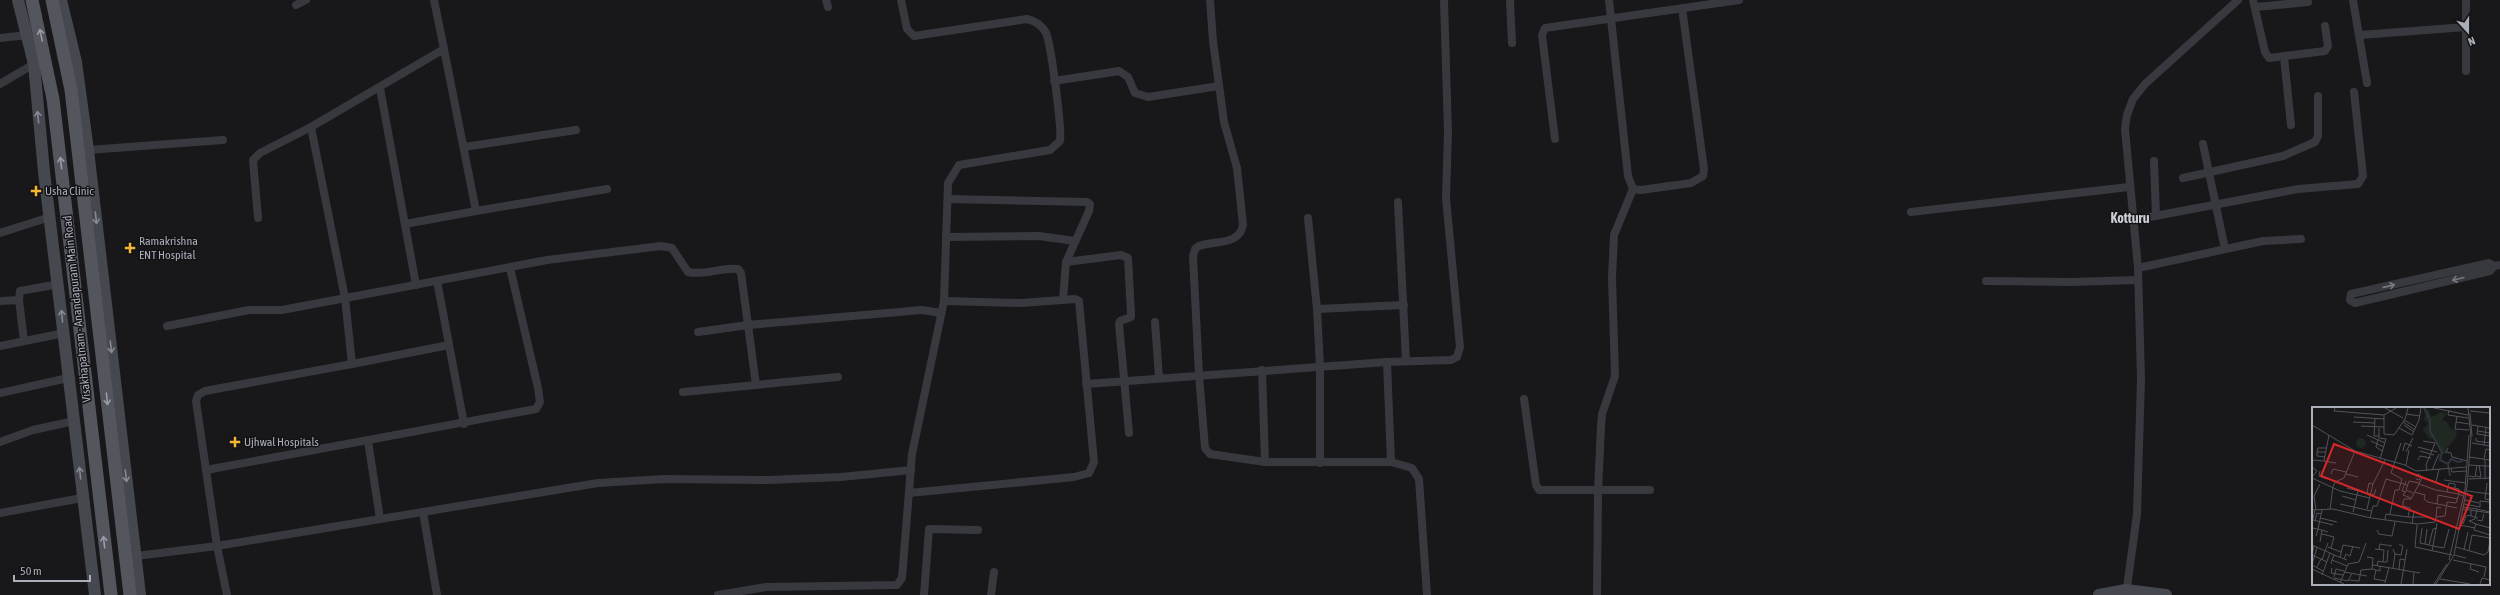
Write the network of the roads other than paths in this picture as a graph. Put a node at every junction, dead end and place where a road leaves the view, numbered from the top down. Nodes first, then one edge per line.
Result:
1 (18, 0) edge
2 (32, 0) edge
3 (52, 0) edge
4 (61, 0) edge
5 (306, 0) edge
6 (434, 0) edge
7 (901, 0) edge
8 (1210, 0) edge
9 (1444, 0) edge
10 (1510, 0) edge
11 (1609, 0) edge
12 (1739, 0) edge
13 (2238, 0) edge
14 (2353, 0) edge
15 (2466, 0) edge
16 (2308, 2) dead end
17 (2255, 4) edge
18 (296, 5) dead end
19 (1682, 8) junction
20 (1611, 18) junction
21 (2325, 26) dead end
22 (2466, 27) junction
23 (28, 35) junction
24 (2360, 35) junction
25 (0, 38) edge
26 (1512, 42) dead end
27 (444, 49) junction
28 (2284, 57) junction
29 (34, 64) junction
30 (2466, 71) dead end
31 (1054, 81) junction
32 (2367, 83) dead end
33 (0, 84) edge
34 (1219, 86) junction
35 (380, 88) junction
36 (2354, 92) dead end
37 (2318, 96) dead end
38 (2291, 125) dead end
39 (311, 127) junction
40 (576, 130) dead end
41 (1555, 139) dead end
42 (223, 140) dead end
43 (2203, 144) dead end
44 (464, 147) junction
45 (88, 150) junction
46 (2154, 161) dead end
47 (2208, 172) junction
48 (2182, 178) dead end
49 (2129, 187) junction
50 (606, 189) dead end
51 (1633, 189) junction
52 (948, 199) junction
53 (1398, 202) dead end
54 (2214, 206) junction
55 (476, 211) junction
56 (1912, 212) dead end
57 (50, 216) junction
58 (2156, 216) junction
59 (258, 218) dead end
60 (1308, 218) dead end
61 (2134, 220) junction
62 (405, 224) junction
63 (0, 233) edge
64 (946, 237) junction
65 (2301, 239) dead end
66 (1075, 241) junction
67 (2225, 249) junction
68 (1066, 262) junction
69 (2497, 266) edge
70 (510, 268) junction
71 (2138, 268) junction
72 (2138, 280) junction
73 (1986, 281) dead end
74 (437, 282) junction
75 (59, 284) junction
76 (416, 285) junction
77 (345, 298) junction
78 (19, 300) junction
79 (1063, 300) junction
80 (0, 301) edge
81 (944, 301) junction
82 (1404, 305) junction
83 (1317, 309) junction
84 (940, 314) junction
85 (1155, 322) dead end
86 (748, 325) junction
87 (167, 326) dead end
88 (698, 332) dead end
89 (64, 333) junction
90 (24, 341) junction
91 (449, 345) junction
92 (0, 346) edge
93 (1406, 361) junction
94 (1387, 362) junction
95 (352, 364) junction
96 (1320, 366) junction
97 (1262, 370) junction
98 (1199, 375) junction
99 (838, 377) dead end
100 (68, 378) junction
101 (1159, 378) junction
102 (1125, 381) junction
103 (1086, 384) junction
104 (756, 385) junction
105 (683, 392) dead end
106 (0, 393) edge
107 (1524, 399) dead end
108 (74, 421) junction
109 (464, 424) junction
110 (1129, 433) dead end
111 (368, 441) junction
112 (0, 442) edge
113 (1265, 462) junction
114 (1391, 462) junction
115 (1320, 463) junction
116 (206, 470) junction
117 (911, 470) junction
118 (1598, 490) junction
119 (1650, 490) dead end
120 (909, 493) junction
121 (82, 498) junction
122 (423, 512) junction
123 (0, 513) edge
124 (380, 520) junction
125 (978, 530) dead end
126 (217, 546) junction
127 (136, 556) junction
128 (994, 572) dead end
129 (2126, 592) edge
130 (95, 595) edge
131 (111, 595) edge
132 (130, 595) edge
133 (140, 595) edge
134 (227, 595) edge
135 (437, 595) edge
136 (718, 595) edge
137 (924, 595) edge
138 (991, 595) edge
139 (1427, 595) edge
140 (1597, 595) edge
141 (2099, 595) edge
142 (2166, 595) edge

1 - 23 street
131 -> 2 main road, Visakhapatnam - Anandapuram Main Road
3 -> 132 main road, Visakhapatnam - Anandapuram Main Road
4 - 45 street
5 - 18 street
6 - 27 street
7 - 31 street
8 - 34 street
9 - 93 street
10 - 26 street
11 - 20 street
12 - 19 street
13 - 49 street
14 - 24 street
15 - 22 street
16 - 17 street
17 - 28 street
19 - 20 street
19 - 51 street
20 - 41 street
20 - 51 street
21 - 28 street
22 - 24 street
22 - 30 street
23 - 25 street
23 - 29 street
24 - 32 street
27 - 35 street
27 - 44 street
28 - 38 street
29 - 33 street
57 -> 29 street
31 - 34 street
31 - 52 street
34 - 98 street
35 - 39 street
35 - 62 street
36 - 54 street
37 - 47 street
39 - 59 street
39 - 77 street
40 - 44 street
42 - 45 street
43 - 47 street
44 - 55 street
45 -> 127 street
46 - 58 street
47 - 48 street
47 - 54 street
49 - 56 street
49 - 61 street
50 - 55 street
51 - 118 street
52 - 64 street
52 - 66 street
53 - 82 street
54 - 58 street
54 - 67 street
55 - 62 street
57 - 63 street
57 - 75 street
58 - 61 street
60 - 83 street
61 - 71 street
62 - 76 street
64 - 66 street
64 - 81 street
65 - 67 street
66 - 68 street
67 - 71 street
68 - 79 street
68 - 102 street
69 -> 69 street
70 - 74 street
70 - 86 street
70 - 109 street
71 - 72 street
72 - 73 street
72 - 129 street
74 - 76 street
74 - 91 street
75 - 78 street
89 -> 75 street
76 - 77 street
77 - 87 street
77 - 95 street
78 - 80 street
78 - 90 street
79 - 81 street
79 - 103 street
81 - 84 street
82 - 83 street
82 - 93 street
83 - 96 street
84 - 86 street
84 - 117 street
85 - 101 street
86 - 88 street
86 - 104 street
89 - 90 street
89 - 100 street
90 - 92 street
91 - 95 street
91 - 109 street
93 - 94 street
94 - 96 street
94 - 114 street
95 - 116 street
96 - 97 street
96 - 115 street
97 - 98 street
97 - 113 street
98 - 101 street
98 - 113 street
99 - 104 street
100 - 106 street
100 - 108 street
101 - 102 street
102 - 103 street
102 - 110 street
103 - 120 street
104 - 105 street
107 - 118 street
108 - 112 street
121 -> 108 street
109 - 111 street
111 - 116 street
111 - 124 street
113 - 115 street
114 - 115 street
114 - 139 street
116 - 126 street
117 - 120 street
117 - 122 street
118 - 119 street
118 - 140 street
120 - 136 street
121 - 123 street
121 - 130 street
122 - 124 street
122 - 135 street
124 - 126 street
125 - 137 street
126 - 127 street
126 - 134 street
127 - 133 street
128 - 138 street
129 - 141 street
129 - 142 street

